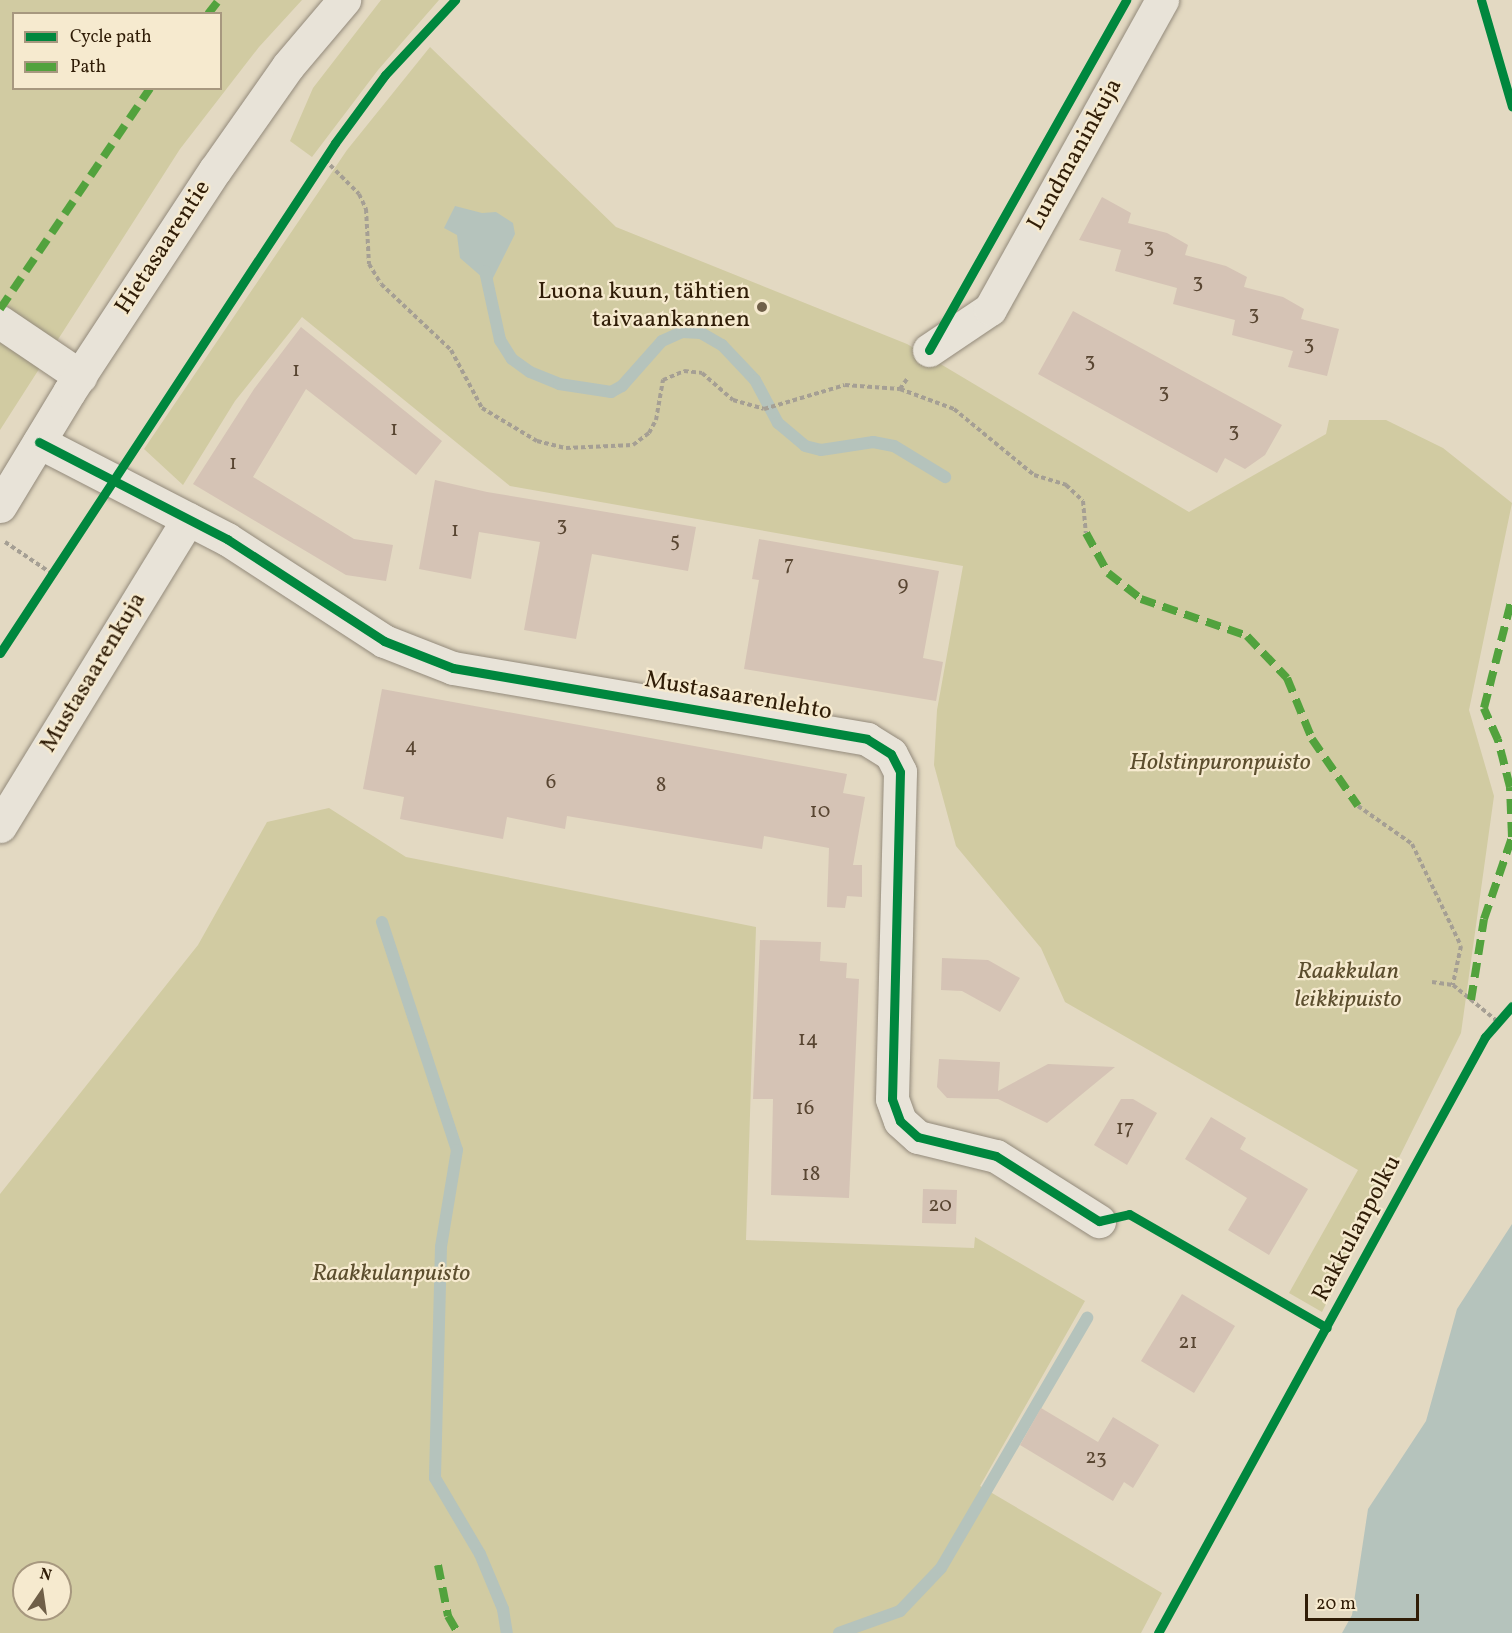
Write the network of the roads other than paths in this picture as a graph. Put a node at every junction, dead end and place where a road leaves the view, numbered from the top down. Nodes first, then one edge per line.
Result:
1 (344, 0) edge
2 (1162, 0) edge
3 (0, 322) edge
4 (929, 350) road end
5 (80, 376) junction
6 (39, 442) junction
7 (0, 506) edge
8 (188, 519) junction
9 (0, 826) edge
10 (1099, 1221) dead end

1 - 5 street, Hietasaarentie
2 - 4 street, Lundmaninkuja
3 - 5 street
5 - 6 street, Hietasaarentie
6 - 7 street, Hietasaarentie
6 - 8 street, Mustasaarenlehto
8 - 9 street, Mustasaarenkuja
8 - 10 street, Mustasaarenlehto

